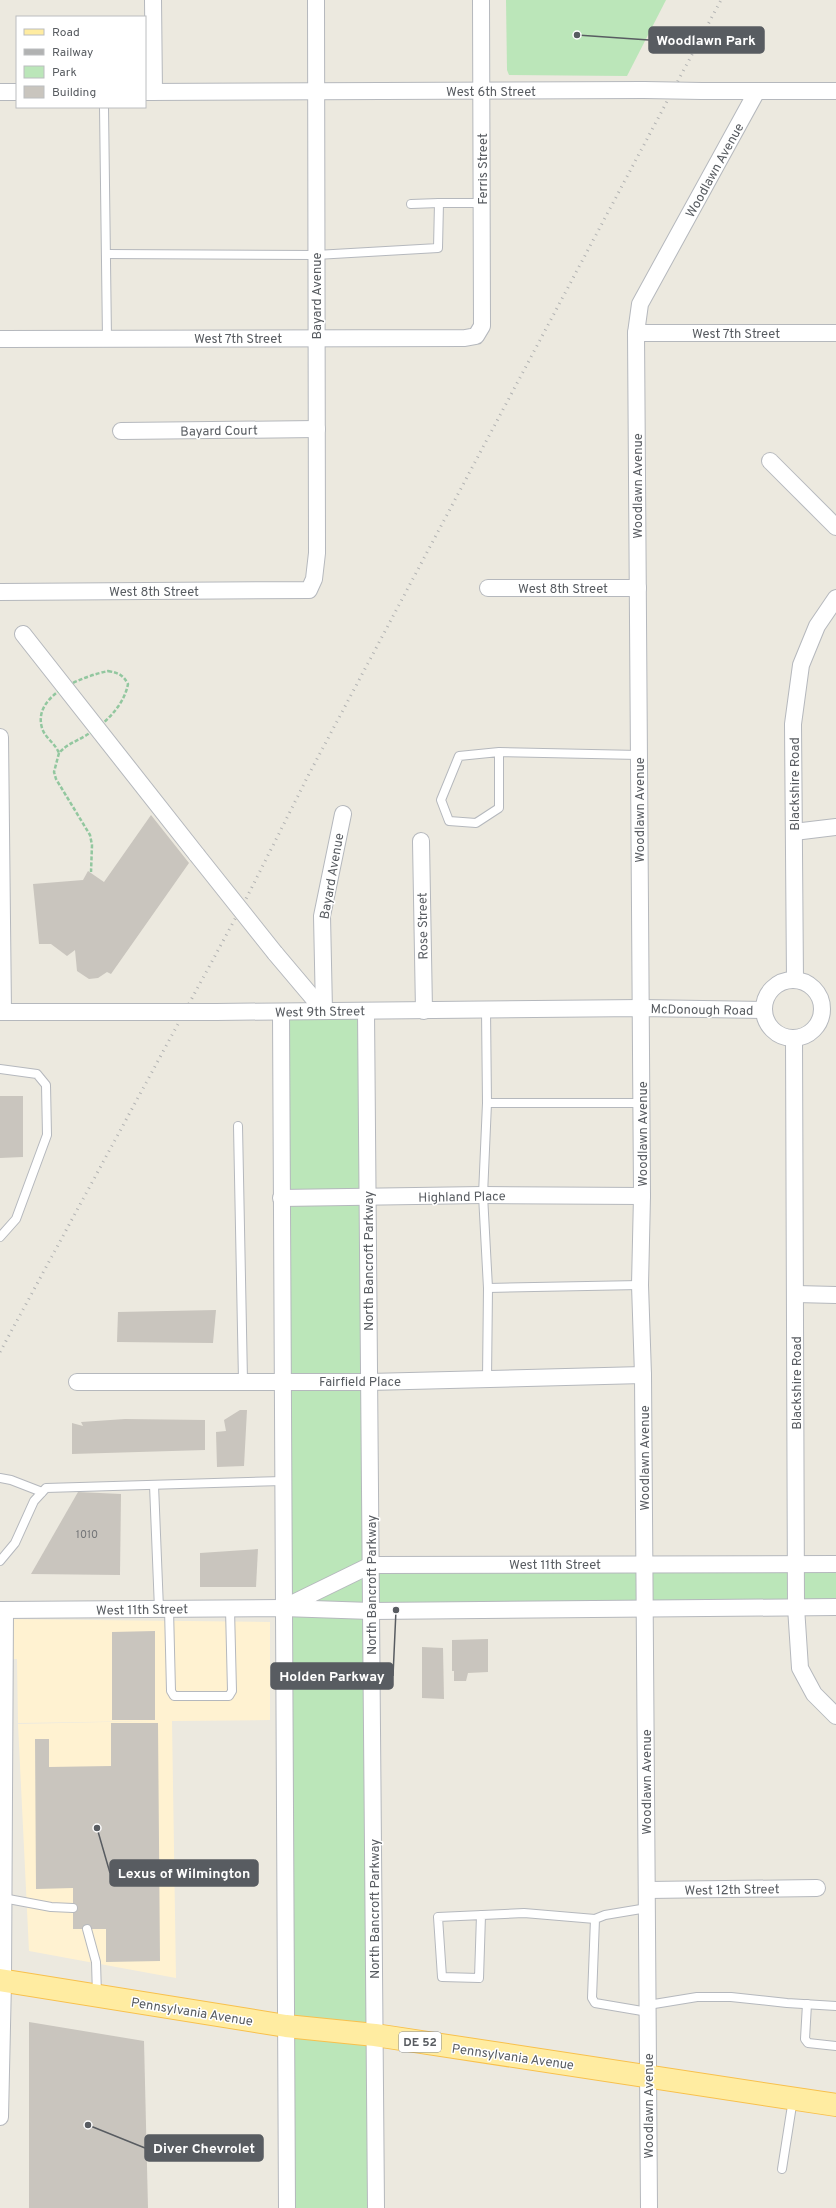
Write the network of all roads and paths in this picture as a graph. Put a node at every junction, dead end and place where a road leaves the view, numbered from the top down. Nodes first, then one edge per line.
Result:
1 (153, 0) edge
2 (316, 0) edge
3 (481, 0) edge
4 (481, 91) junction
5 (757, 91) junction
6 (836, 91) edge
7 (0, 92) edge
8 (16, 92) edge
9 (150, 92) edge
10 (316, 92) junction
11 (104, 108) edge
12 (439, 203) junction
13 (482, 203) junction
14 (411, 204) dead end
15 (106, 254) junction
16 (316, 255) junction
17 (836, 333) edge
18 (636, 334) junction
19 (476, 336) joint
20 (316, 338) junction
21 (0, 339) edge
22 (107, 339) junction
23 (317, 429) junction
24 (121, 431) dead end
25 (770, 461) dead end
26 (836, 527) edge
27 (488, 588) dead end
28 (638, 588) junction
29 (309, 590) joint
30 (0, 592) edge
31 (836, 598) edge
32 (23, 634) dead end
33 (0, 737) edge
34 (499, 752) junction
35 (59, 753) dead end
36 (639, 755) junction
37 (343, 814) dead end
38 (836, 827) edge
39 (794, 832) junction
40 (421, 841) dead end
41 (91, 872) dead end
42 (795, 980) junction
43 (641, 1008) junction
44 (486, 1010) junction
45 (764, 1010) junction
46 (366, 1011) junction
47 (424, 1011) junction
48 (829, 1011) edge
49 (1, 1012) edge
50 (280, 1012) junction
51 (324, 1012) junction
52 (794, 1038) junction
53 (0, 1069) edge
54 (487, 1103) junction
55 (642, 1103) junction
56 (238, 1126) dead end
57 (483, 1195) junction
58 (642, 1196) junction
59 (368, 1197) junction
60 (281, 1198) junction
61 (0, 1237) edge
62 (640, 1285) junction
63 (488, 1288) junction
64 (796, 1294) junction
65 (836, 1295) edge
66 (643, 1375) junction
67 (487, 1379) junction
68 (243, 1381) junction
69 (282, 1381) junction
70 (77, 1382) dead end
71 (369, 1382) junction
72 (0, 1478) edge
73 (283, 1481) junction
74 (154, 1485) junction
75 (42, 1492) junction
76 (0, 1561) edge
77 (645, 1564) junction
78 (796, 1564) junction
79 (836, 1564) edge
80 (371, 1566) junction
81 (796, 1607) junction
82 (836, 1607) edge
83 (2, 1608) edge
84 (230, 1608) junction
85 (283, 1608) junction
86 (164, 1609) junction
87 (645, 1609) junction
88 (371, 1611) junction
89 (2, 1692) edge
90 (836, 1716) edge
91 (817, 1888) dead end
92 (647, 1890) junction
93 (4, 1898) junction
94 (73, 1908) dead end
95 (647, 1908) junction
96 (481, 1915) junction
97 (595, 1919) junction
98 (87, 1929) dead end
99 (2, 1980) edge
100 (97, 1996) junction
101 (807, 2004) junction
102 (836, 2006) edge
103 (648, 2009) junction
104 (286, 2026) junction
105 (375, 2036) junction
106 (836, 2046) edge
107 (648, 2076) junction
108 (793, 2098) junction
109 (836, 2105) edge
110 (0, 2118) edge
111 (782, 2169) dead end
112 (287, 2208) edge
113 (376, 2208) edge
114 (649, 2208) edge

1 - 9 street
2 - 10 street, Bayard Avenue
3 - 4 street, Ferris Street
4 - 5 street, West 6th Street, bridge
4 - 10 street, West 6th Street
4 - 13 street, Ferris Street
5 - 6 street, West 6th Street
5 - 18 street, Woodlawn Avenue
7 - 8 street
9 - 10 street, West 6th Street
10 - 16 street, Bayard Avenue
11 - 15 lane
12 - 13 lane
12 - 14 lane
12 - 16 lane
13 - 19 street, Ferris Street
15 - 16 lane
15 - 22 lane
16 - 20 street, Bayard Avenue
17 - 18 street, West 7th Street
18 - 28 street, Woodlawn Avenue
19 - 20 street, West 7th Street
20 - 22 street, West 7th Street
20 - 23 street, Bayard Avenue
21 - 22 street, West 7th Street
23 - 24 street, Bayard Court
23 - 29 street, Bayard Avenue
25 - 26 street
27 - 28 street, West 8th Street
28 - 36 street, Woodlawn Avenue
29 - 30 street, West 8th Street
31 - 39 street, Blackshire Road
32 - 51 street, bridge
33 - 49 street
34 - 34 lane
34 - 36 lane
35 - 41 path
36 - 43 street, Woodlawn Avenue
37 - 51 street, Bayard Avenue
38 - 39 street
39 - 42 street, Blackshire Road
40 - 47 street, Rose Street
42 - 45 street
42 - 48 street
43 - 44 street, West 9th Street
43 - 45 street, McDonough Road
43 - 55 street, Woodlawn Avenue
44 - 47 street, West 9th Street
44 - 54 lane
45 - 52 street
46 - 47 street, West 9th Street
46 - 51 street, West 9th Street
46 - 59 street, North Bancroft Parkway
48 - 52 street
49 - 50 street, West 9th Street, bridge
50 - 51 street, West 9th Street
50 - 60 street
52 - 64 street, Blackshire Road
53 - 61 lane
54 - 55 lane
54 - 57 lane
55 - 58 street, Woodlawn Avenue
56 - 68 lane
57 - 58 street, Highland Place
57 - 59 street, Highland Place
57 - 63 lane
58 - 62 street, Woodlawn Avenue
59 - 60 street, Highland Place
59 - 71 street, North Bancroft Parkway
60 - 69 street
62 - 63 lane
62 - 66 street, Woodlawn Avenue
63 - 67 lane
64 - 65 street
64 - 78 street, Blackshire Road
66 - 67 street, Fairfield Place
66 - 77 street, Woodlawn Avenue
67 - 71 street, Fairfield Place
68 - 69 street, Fairfield Place
68 - 70 street, Fairfield Place
69 - 71 street, Fairfield Place
69 - 73 street
71 - 80 street, North Bancroft Parkway
72 - 75 lane
73 - 74 lane
73 - 85 street
74 - 75 lane
74 - 86 lane
75 - 76 lane
77 - 78 street, West 11th Street
77 - 80 street, West 11th Street
77 - 87 street, Woodlawn Avenue
78 - 79 street, West 11th Street
78 - 81 street, Blackshire Road
80 - 85 street, West 11th Street
80 - 88 street, North Bancroft Parkway
81 - 82 street, West 11th Street
81 - 87 street, West 11th Street
81 - 90 street, Blackshire Road
83 - 86 street, West 11th Street
83 - 89 street
84 - 85 street, West 11th Street
84 - 86 street, West 11th Street
84 - 86 lane
85 - 88 street, West 11th Street
85 - 104 street
87 - 88 street, West 11th Street
87 - 92 street, Woodlawn Avenue
88 - 105 street, North Bancroft Parkway
89 - 93 street
91 - 92 street, West 12th Street
92 - 95 street, Woodlawn Avenue
93 - 94 lane
93 - 99 street
95 - 97 lane
95 - 103 street, Woodlawn Avenue
96 - 96 lane
96 - 97 lane
97 - 103 lane
98 - 100 lane
99 - 100 main road, Pennsylvania Avenue / DE 52
99 - 110 street
100 - 104 main road, Pennsylvania Avenue / DE 52
101 - 102 lane
101 - 103 lane
101 - 106 lane
103 - 107 street, Woodlawn Avenue
104 - 105 main road, Pennsylvania Avenue / DE 52
104 - 112 street
105 - 107 main road, Pennsylvania Avenue / DE 52
105 - 113 street, North Bancroft Parkway
107 - 108 main road, Pennsylvania Avenue / DE 52
107 - 114 street, Woodlawn Avenue
108 - 109 main road, Pennsylvania Avenue / DE 52
108 - 111 lane

